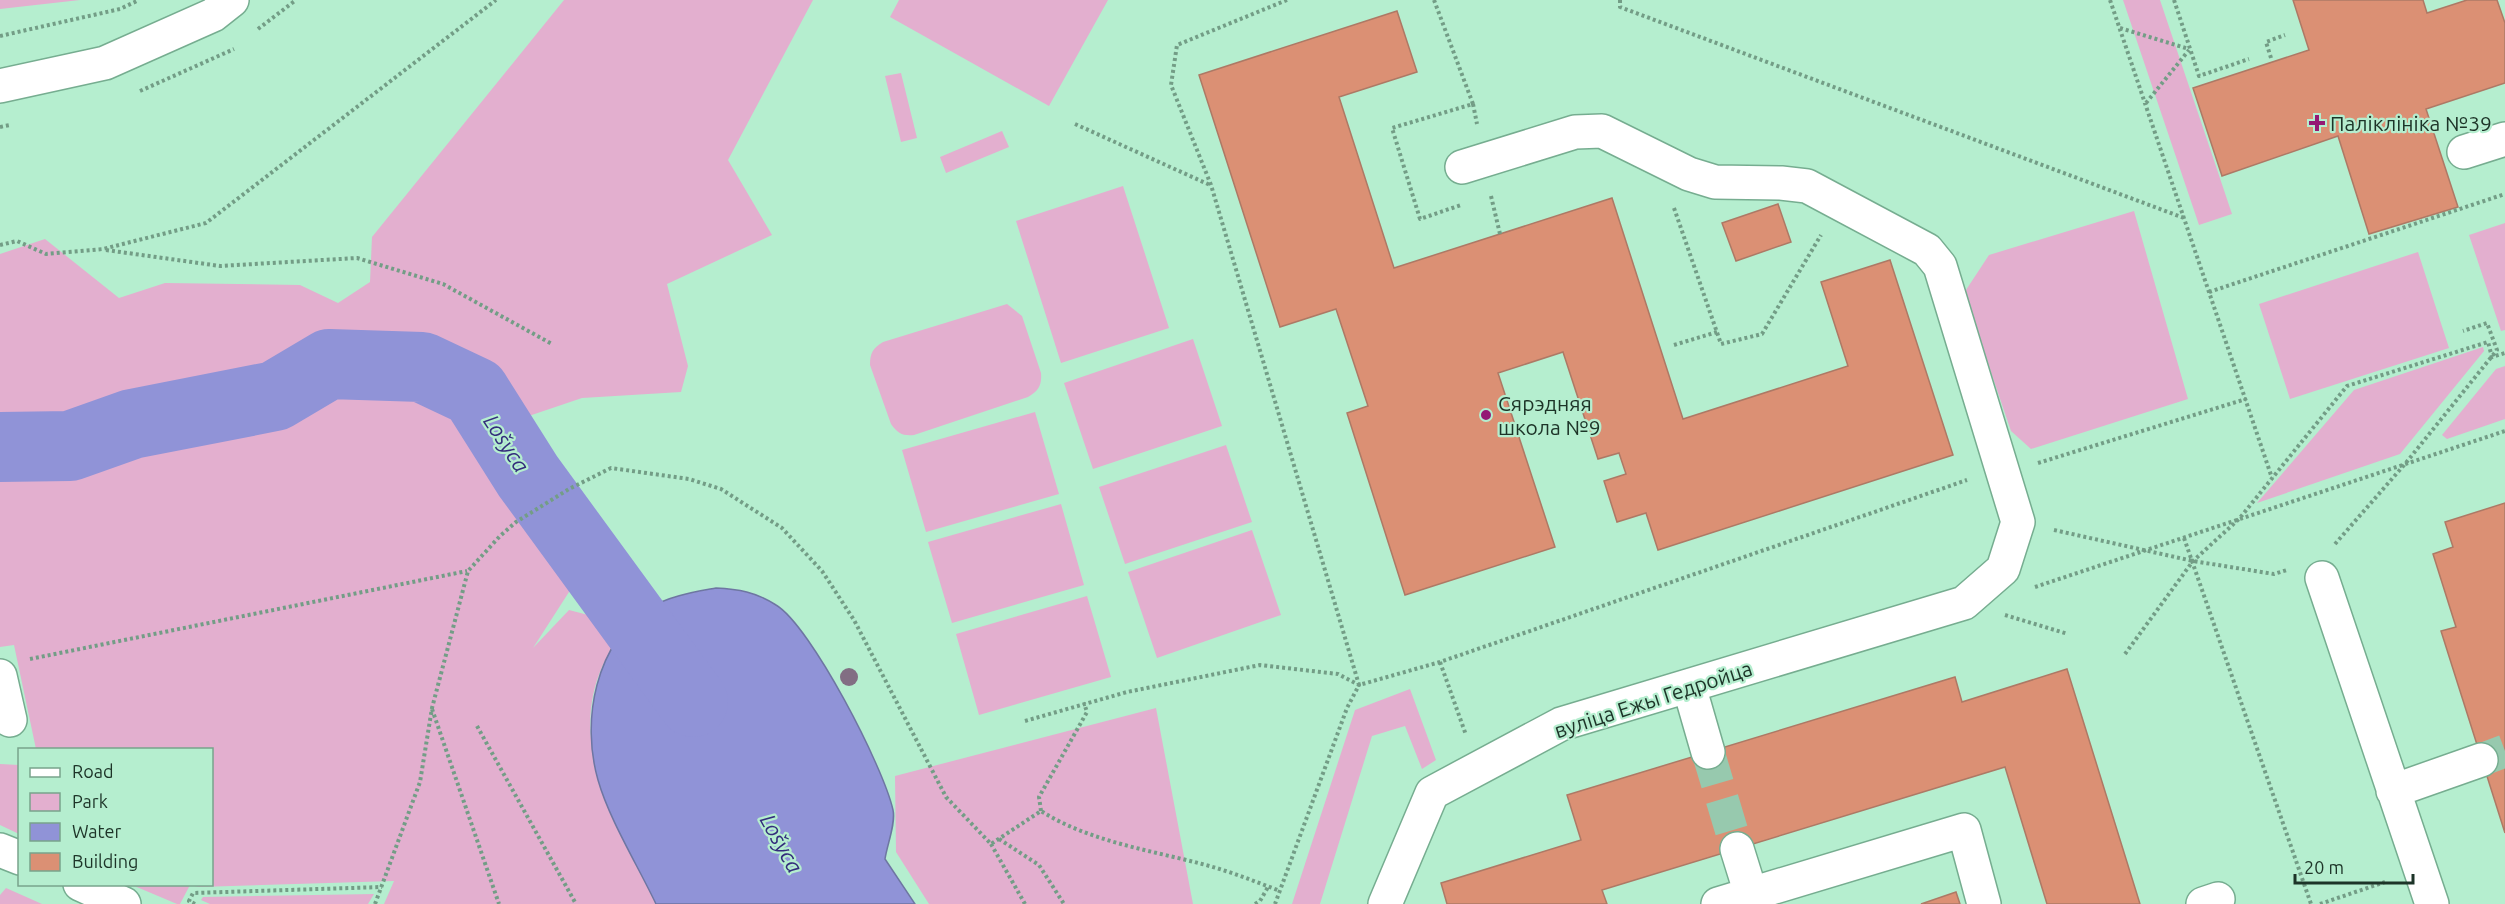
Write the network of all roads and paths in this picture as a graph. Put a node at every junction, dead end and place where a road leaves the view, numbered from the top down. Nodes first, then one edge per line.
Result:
1 (139, 0) edge
2 (232, 0) edge
3 (496, 0) edge
4 (1287, 0) edge
5 (1620, 0) edge
6 (2110, 0) edge
7 (2174, 0) edge
8 (2120, 28) junction
9 (2285, 35) dead end
10 (0, 36) edge
11 (2190, 49) junction
12 (2249, 58) dead end
13 (2271, 58) dead end
14 (0, 86) edge
15 (2146, 103) junction
16 (1075, 124) dead end
17 (2505, 139) edge
18 (2464, 152) dead end
19 (1462, 167) dead end
20 (1211, 185) junction
21 (2505, 194) edge
22 (2184, 218) junction
23 (1826, 226) dead end
24 (0, 245) edge
25 (103, 249) junction
26 (2210, 292) junction
27 (2463, 331) dead end
28 (552, 344) dead end
29 (1674, 345) dead end
30 (2505, 353) edge
31 (2492, 357) junction
32 (2246, 399) junction
33 (2505, 431) edge
34 (2405, 464) junction
35 (2003, 474) junction
36 (2273, 479) junction
37 (2239, 519) junction
38 (2018, 522) junction
39 (2184, 538) junction
40 (2332, 548) dead end
41 (2147, 549) junction
42 (2193, 561) junction
43 (468, 571) junction
44 (2274, 574) dead end
45 (2322, 578) dead end
46 (2029, 589) dead end
47 (1964, 603) junction
48 (2068, 634) dead end
49 (2125, 654) dead end
50 (29, 659) dead end
51 (1440, 662) junction
52 (0, 676) edge
53 (1359, 686) junction
54 (1689, 686) junction
55 (1084, 703) junction
56 (432, 708) junction
57 (10, 720) dead end
58 (1024, 720) dead end
59 (477, 726) dead end
60 (1708, 752) tunnel mouth
61 (2481, 759) tunnel mouth
62 (1478, 769) junction
63 (2393, 790) junction
64 (1041, 811) junction
65 (999, 839) junction
66 (991, 844) junction
67 (1737, 849) tunnel mouth
68 (0, 850) edge
69 (18, 857) edge
70 (2420, 870) junction
71 (82, 886) edge
72 (1268, 886) junction
73 (382, 887) junction
74 (1280, 891) junction
75 (1751, 894) junction
76 (124, 904) edge
77 (195, 904) edge
78 (375, 904) edge
79 (499, 904) edge
80 (576, 904) edge
81 (1025, 904) edge
82 (1064, 904) edge
83 (1255, 904) edge
84 (1275, 904) edge
85 (1385, 904) edge
86 (1718, 904) edge
87 (1984, 904) edge
88 (2311, 904) edge
89 (2320, 904) edge
90 (2432, 904) edge

1 - 10 path
2 - 14 street
3 - 25 path
4 - 20 path
5 - 22 path
6 - 8 path
7 - 11 path
8 - 11 path
8 - 15 path
9 - 13 path
11 - 12 path
11 - 15 path
15 - 22 path
16 - 20 path
17 - 18 street
19 - 35 street
20 - 53 path
21 - 26 path
22 - 26 path
23 - 29 path
24 - 25 path
25 - 28 path
26 - 32 path
27 - 31 path
30 - 31 path
31 - 34 path
31 - 36 path
32 - 35 path
32 - 36 path
33 - 34 path
34 - 37 path
34 - 40 path
35 - 38 street
35 - 51 path
36 - 37 path
37 - 39 path
37 - 42 path
38 - 41 path
38 - 47 street
39 - 41 path
39 - 42 path
41 - 42 path
41 - 46 path
42 - 44 path
42 - 49 path
42 - 88 path
43 - 50 path
43 - 56 path
43 - 66 path
45 - 63 street
47 - 48 path
47 - 54 street, вуліца Ежы Гедройца
51 - 53 path
51 - 62 path
52 - 57 street
53 - 55 path
53 - 74 path
54 - 60 street
54 - 62 street, вуліца Ежы Гедройца
55 - 58 path
55 - 64 path
56 - 73 path
56 - 79 path
59 - 80 path
61 - 63 street
62 - 85 street, вуліца Ежы Гедройца
63 - 70 street
64 - 65 path
64 - 72 path
65 - 66 path
65 - 82 path
66 - 81 path
67 - 75 street
68 - 69 street
70 - 89 path
70 - 90 street
71 - 76 street
72 - 74 path
72 - 83 path
73 - 77 path
73 - 78 path
74 - 84 path
75 - 86 street
75 - 87 street

